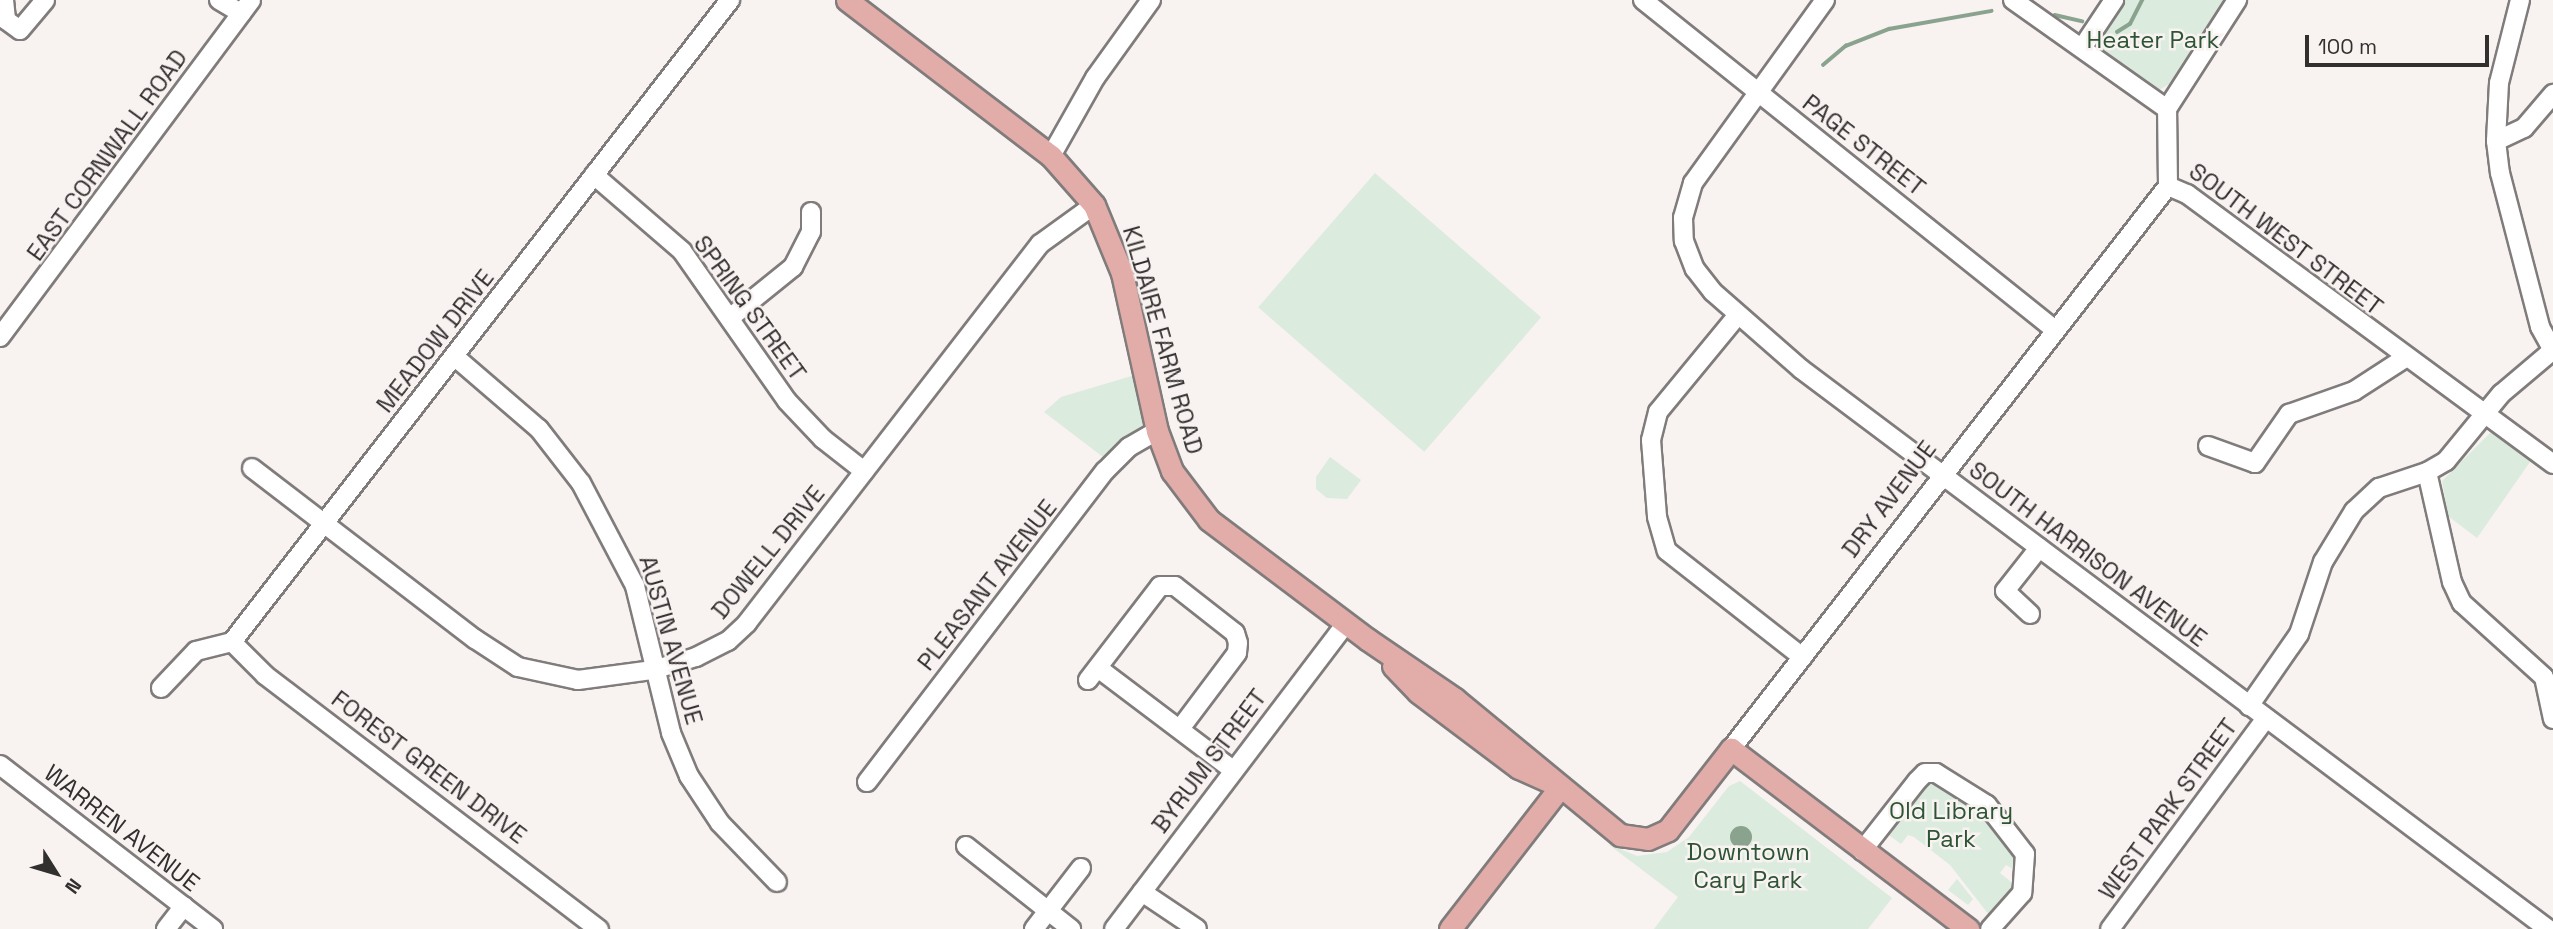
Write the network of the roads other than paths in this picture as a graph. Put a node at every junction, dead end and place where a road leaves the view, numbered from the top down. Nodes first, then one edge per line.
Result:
1 (4, 0) edge
2 (45, 0) edge
3 (219, 0) edge
4 (730, 0) edge
5 (847, 0) edge
6 (1151, 0) edge
7 (1643, 0) edge
8 (1825, 0) edge
9 (2013, 0) edge
10 (2114, 0) edge
11 (2237, 0) edge
12 (2520, 0) edge
13 (246, 7) edge
14 (2082, 48) junction
15 (1758, 91) junction
16 (2553, 94) edge
17 (2167, 109) junction
18 (2497, 141) junction
19 (1051, 156) junction
20 (594, 175) junction
21 (2168, 186) junction
22 (1094, 205) junction
23 (811, 212) dead end
24 (1737, 316) junction
25 (731, 317) junction
26 (2054, 329) junction
27 (0, 337) edge
28 (2553, 350) edge
29 (454, 356) junction
30 (2405, 358) junction
31 (2483, 416) junction
32 (1157, 431) junction
33 (2208, 446) dead end
34 (2553, 464) edge
35 (252, 468) dead end
36 (864, 471) junction
37 (2427, 472) junction
38 (1941, 475) junction
39 (325, 523) junction
40 (2039, 548) junction
41 (2030, 614) dead end
42 (1346, 623) junction
43 (232, 642) junction
44 (1802, 657) junction
45 (653, 670) junction
46 (161, 688) dead end
47 (2249, 706) junction
48 (2266, 718) junction
49 (2553, 719) edge
50 (1180, 730) junction
51 (1731, 749) junction
52 (0, 765) edge
53 (1233, 770) junction
54 (867, 782) dead end
55 (1557, 785) junction
56 (1648, 839) joint
57 (966, 846) dead end
58 (1862, 851) junction
59 (1081, 868) dead end
60 (778, 882) dead end
61 (1142, 891) junction
62 (184, 906) junction
63 (1048, 911) junction
64 (166, 929) edge
65 (213, 929) edge
66 (599, 929) edge
67 (1034, 929) edge
68 (1071, 929) edge
69 (1114, 929) edge
70 (1196, 929) edge
71 (1450, 929) edge
72 (1968, 929) edge
73 (1990, 929) edge
74 (2110, 929) edge
75 (2548, 929) edge

1 - 2 street
3 - 13 street
4 - 20 street, MEADOW DRIVE
5 - 19 main road, KILDAIRE FARM ROAD
6 - 19 street
7 - 15 street, PAGE STREET
8 - 15 street, SOUTH HARRISON AVENUE
9 - 14 street
10 - 14 street
11 - 17 street
12 - 18 street
13 - 27 street, EAST CORNWALL ROAD
14 - 17 street
15 - 24 street, SOUTH HARRISON AVENUE
15 - 26 street, PAGE STREET
16 - 18 street
17 - 21 street, SOUTH WEST STREET
18 - 28 street
19 - 22 main road, KILDAIRE FARM ROAD
20 - 25 street, SPRING STREET
20 - 29 street, MEADOW DRIVE
21 - 26 street, DRY AVENUE
21 - 30 street, SOUTH WEST STREET
22 - 32 main road, KILDAIRE FARM ROAD
22 - 36 street, DOWELL DRIVE
23 - 25 street
24 - 38 street, SOUTH HARRISON AVENUE
24 - 44 street
25 - 36 street, SPRING STREET
26 - 38 street, DRY AVENUE
28 - 31 street, WEST PARK STREET
29 - 39 street, MEADOW DRIVE
29 - 45 street, AUSTIN AVENUE
30 - 31 street, SOUTH WEST STREET
30 - 33 street
31 - 34 street, SOUTH WEST STREET
31 - 37 street, WEST PARK STREET
32 - 42 main road, KILDAIRE FARM ROAD
32 - 54 street, PLEASANT AVENUE
35 - 39 street, DOWELL DRIVE
36 - 45 street, DOWELL DRIVE
37 - 47 street, WEST PARK STREET
37 - 49 street
38 - 40 street, SOUTH HARRISON AVENUE
38 - 44 street, DRY AVENUE
39 - 43 street, MEADOW DRIVE
39 - 45 street, DOWELL DRIVE
40 - 41 street
40 - 47 street, SOUTH HARRISON AVENUE
42 - 53 street, BYRUM STREET
42 - 55 main road, KILDAIRE FARM ROAD
43 - 46 street
43 - 66 street, FOREST GREEN DRIVE
44 - 51 street, DRY AVENUE
45 - 60 street, AUSTIN AVENUE
47 - 48 street, SOUTH HARRISON AVENUE
48 - 74 street, WEST PARK STREET
48 - 75 street, SOUTH HARRISON AVENUE
50 - 50 street
50 - 53 street
51 - 56 main road, DRY AVENUE
51 - 58 main road
52 - 62 street, WARREN AVENUE
53 - 61 street, BYRUM STREET
55 - 56 main road, KILDAIRE FARM ROAD
55 - 71 main road
57 - 63 street
58 - 72 main road
58 - 73 street
59 - 63 street
61 - 69 street, BYRUM STREET
61 - 70 street
62 - 64 street
62 - 65 street, WARREN AVENUE
63 - 67 street
63 - 68 street

